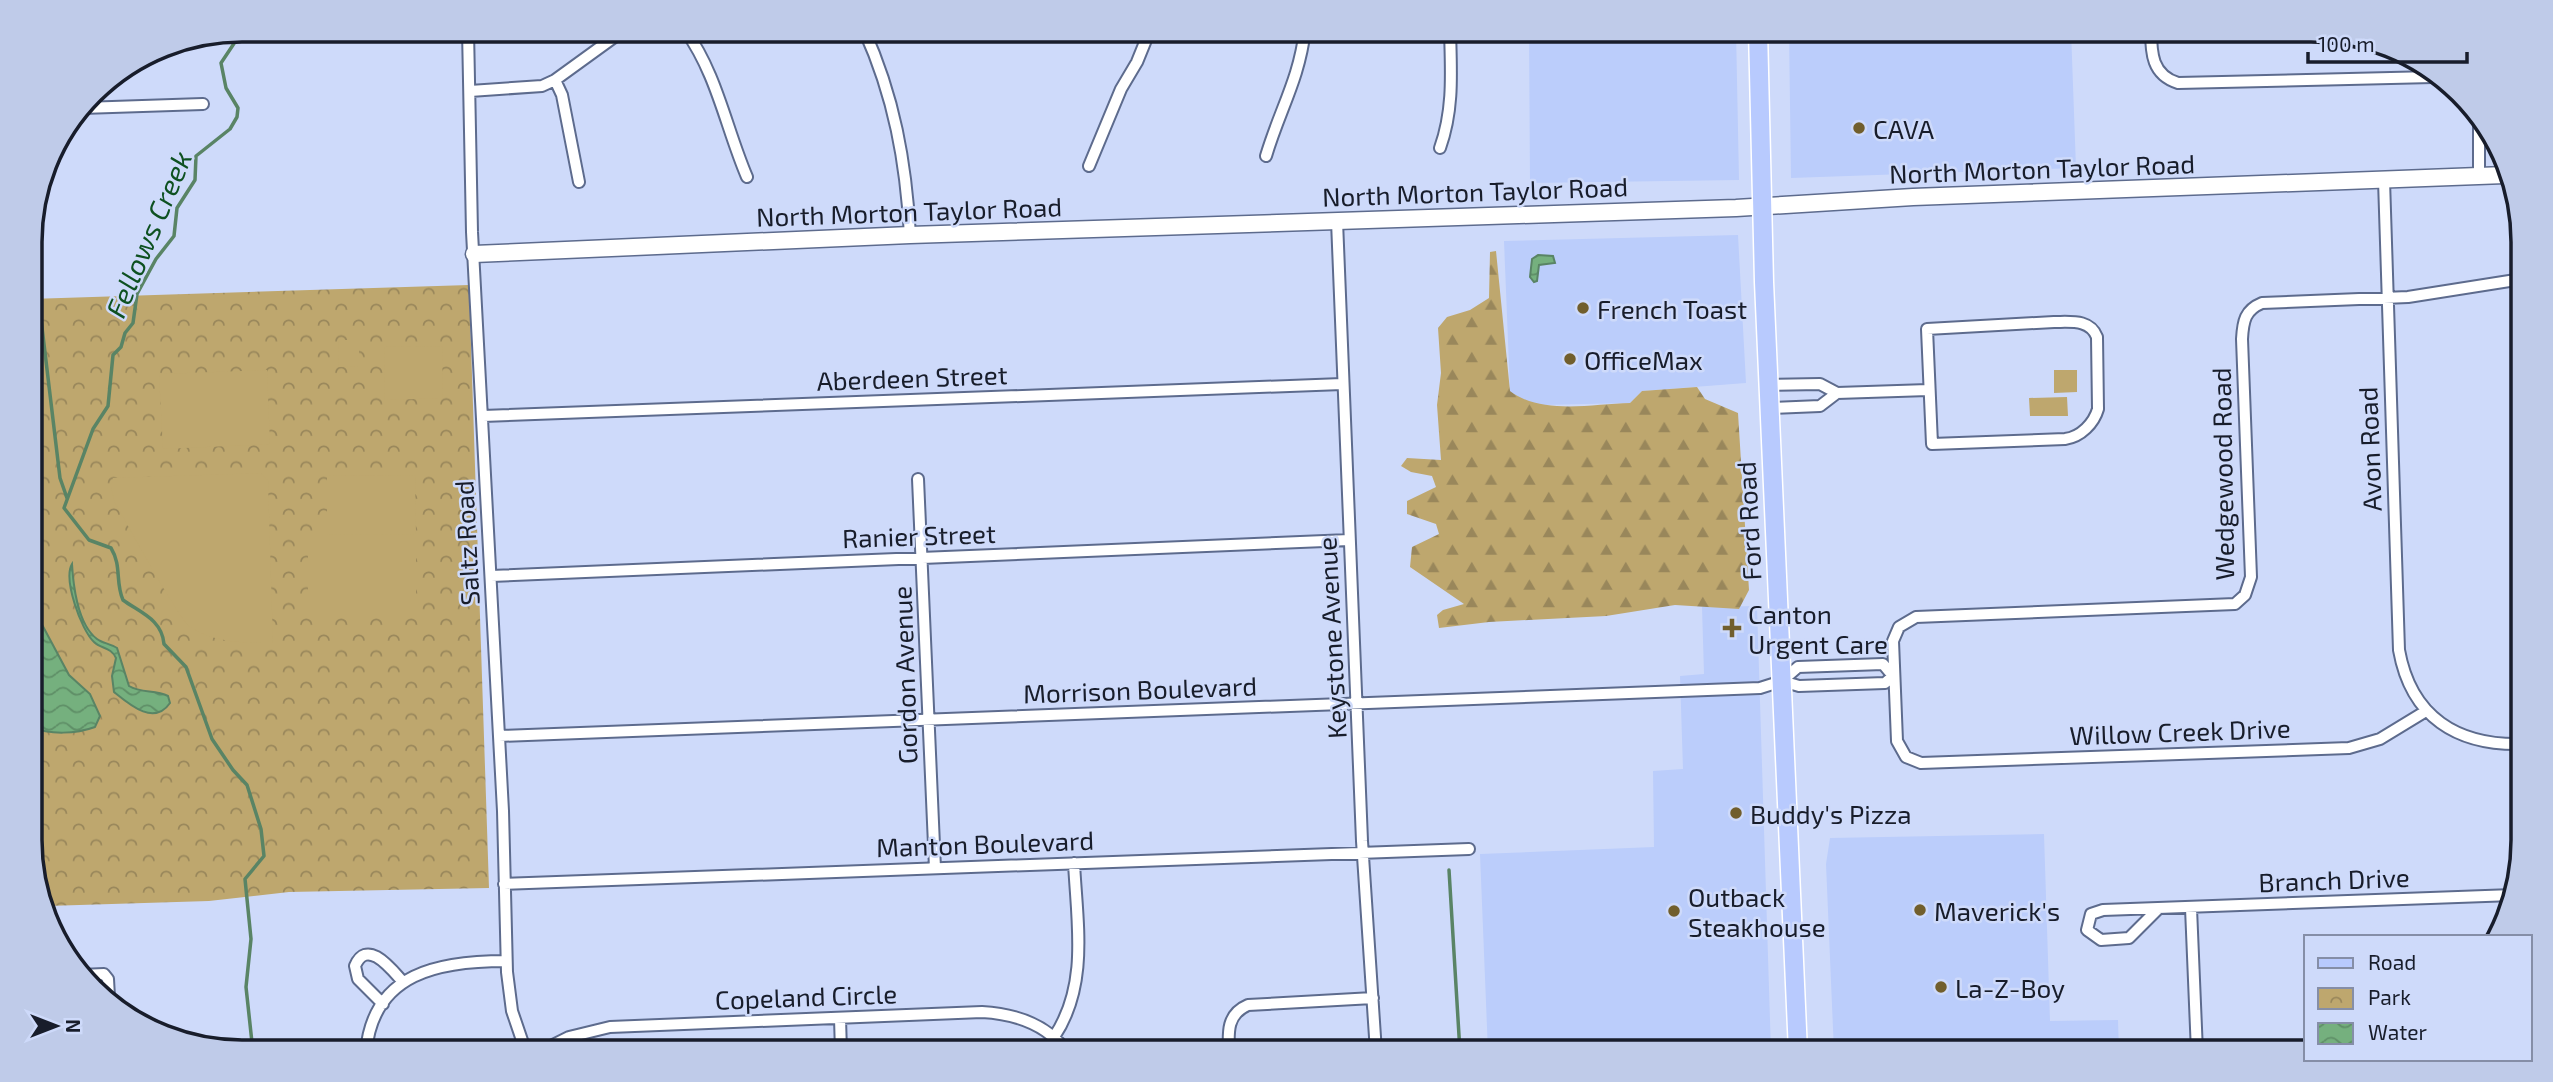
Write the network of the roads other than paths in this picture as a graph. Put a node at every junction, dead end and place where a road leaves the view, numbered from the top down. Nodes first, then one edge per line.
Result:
1 (468, 42) edge
2 (607, 42) edge
3 (691, 42) edge
4 (868, 42) edge
5 (1145, 42) edge
6 (1303, 42) edge
7 (1450, 42) edge
8 (1758, 42) edge
9 (2152, 42) edge
10 (2424, 77) edge
11 (555, 80) junction
12 (470, 91) junction
13 (203, 104) dead end
14 (94, 108) edge
15 (2479, 134) edge
16 (1440, 148) dead end
17 (1266, 156) dead end
18 (1088, 166) dead end
19 (2499, 175) edge
20 (2479, 176) junction
21 (747, 177) dead end
22 (2384, 180) junction
23 (579, 182) dead end
24 (1761, 206) junction
25 (1337, 221) junction
26 (910, 235) junction
27 (474, 254) junction
28 (2511, 281) edge
29 (2387, 298) junction
30 (1342, 384) junction
31 (1769, 385) junction
32 (1928, 390) junction
33 (1837, 393) junction
34 (1769, 408) junction
35 (483, 416) junction
36 (918, 480) dead end
37 (1349, 540) junction
38 (922, 557) junction
39 (491, 576) junction
40 (1894, 676) junction
41 (1782, 681) junction
42 (1357, 704) junction
43 (2426, 711) junction
44 (928, 720) junction
45 (499, 736) junction
46 (2511, 744) edge
47 (1469, 849) dead end
48 (1363, 852) junction
49 (1074, 863) junction
50 (935, 868) junction
51 (504, 884) junction
52 (2503, 895) edge
53 (2191, 908) junction
54 (2158, 909) junction
55 (506, 961) junction
56 (94, 974) edge
57 (404, 982) junction
58 (109, 990) edge
59 (1373, 998) junction
60 (383, 1004) junction
61 (840, 1018) junction
62 (1054, 1037) junction
63 (369, 1040) edge
64 (522, 1040) edge
65 (563, 1040) edge
66 (841, 1040) edge
67 (1057, 1040) edge
68 (1228, 1040) edge
69 (1375, 1040) edge
70 (1797, 1040) edge
71 (2196, 1040) edge

1 - 12 street, Saltz Road
2 - 11 street
3 - 21 street
4 - 26 street
5 - 18 street
6 - 17 street
7 - 16 street
8 - 24 main road, Ford Road
9 - 10 street
11 - 12 street
11 - 23 street
12 - 27 street, Saltz Road
13 - 14 street
15 - 20 street
19 - 20 street, North Morton Taylor Road
20 - 22 street, North Morton Taylor Road
22 - 24 street, North Morton Taylor Road
22 - 29 street, Avon Road
24 - 25 street, North Morton Taylor Road
24 - 31 main road, Ford Road
25 - 26 street, North Morton Taylor Road
25 - 30 street, Keystone Avenue
26 - 27 street, North Morton Taylor Road
27 - 35 street, Saltz Road
28 - 29 street, Wedgewood Road
29 - 40 street, Wedgewood Road
29 - 43 street, Avon Road
30 - 35 street, Aberdeen Street
30 - 37 street, Keystone Avenue
31 - 33 street
31 - 34 main road, Ford Road
32 - 32 street
32 - 33 street
33 - 34 street
34 - 41 main road, Ford Road
35 - 39 street, Saltz Road
36 - 38 street, Gordon Avenue
37 - 38 street, Ranier Street
37 - 42 street, Keystone Avenue
38 - 39 street, Ranier Street
38 - 44 street, Gordon Avenue
39 - 45 street, Saltz Road
40 - 41 street
40 - 41 street
40 - 43 street, Willow Creek Drive
41 - 42 street, Morrison Boulevard
41 - 70 main road, Ford Road
42 - 44 street, Morrison Boulevard
42 - 48 street, Keystone Avenue
43 - 46 street
44 - 45 street, Morrison Boulevard
44 - 50 street, Gordon Avenue
45 - 51 street, Saltz Road
47 - 48 street, Manton Boulevard
48 - 49 street, Manton Boulevard
48 - 59 street, Keystone Avenue
49 - 50 street, Manton Boulevard
49 - 62 street
50 - 51 street, Manton Boulevard
51 - 55 street, Saltz Road
52 - 53 street, Branch Drive
53 - 54 street, Branch Drive
53 - 71 street
54 - 54 street, Branch Drive
55 - 57 street
55 - 64 street, Saltz Road
56 - 58 street
57 - 60 street
57 - 60 street
59 - 68 street
59 - 69 street, Keystone Avenue
60 - 63 street
61 - 62 street, Copeland Circle
61 - 65 street, Copeland Circle
61 - 66 street
62 - 67 street, Copeland Circle

